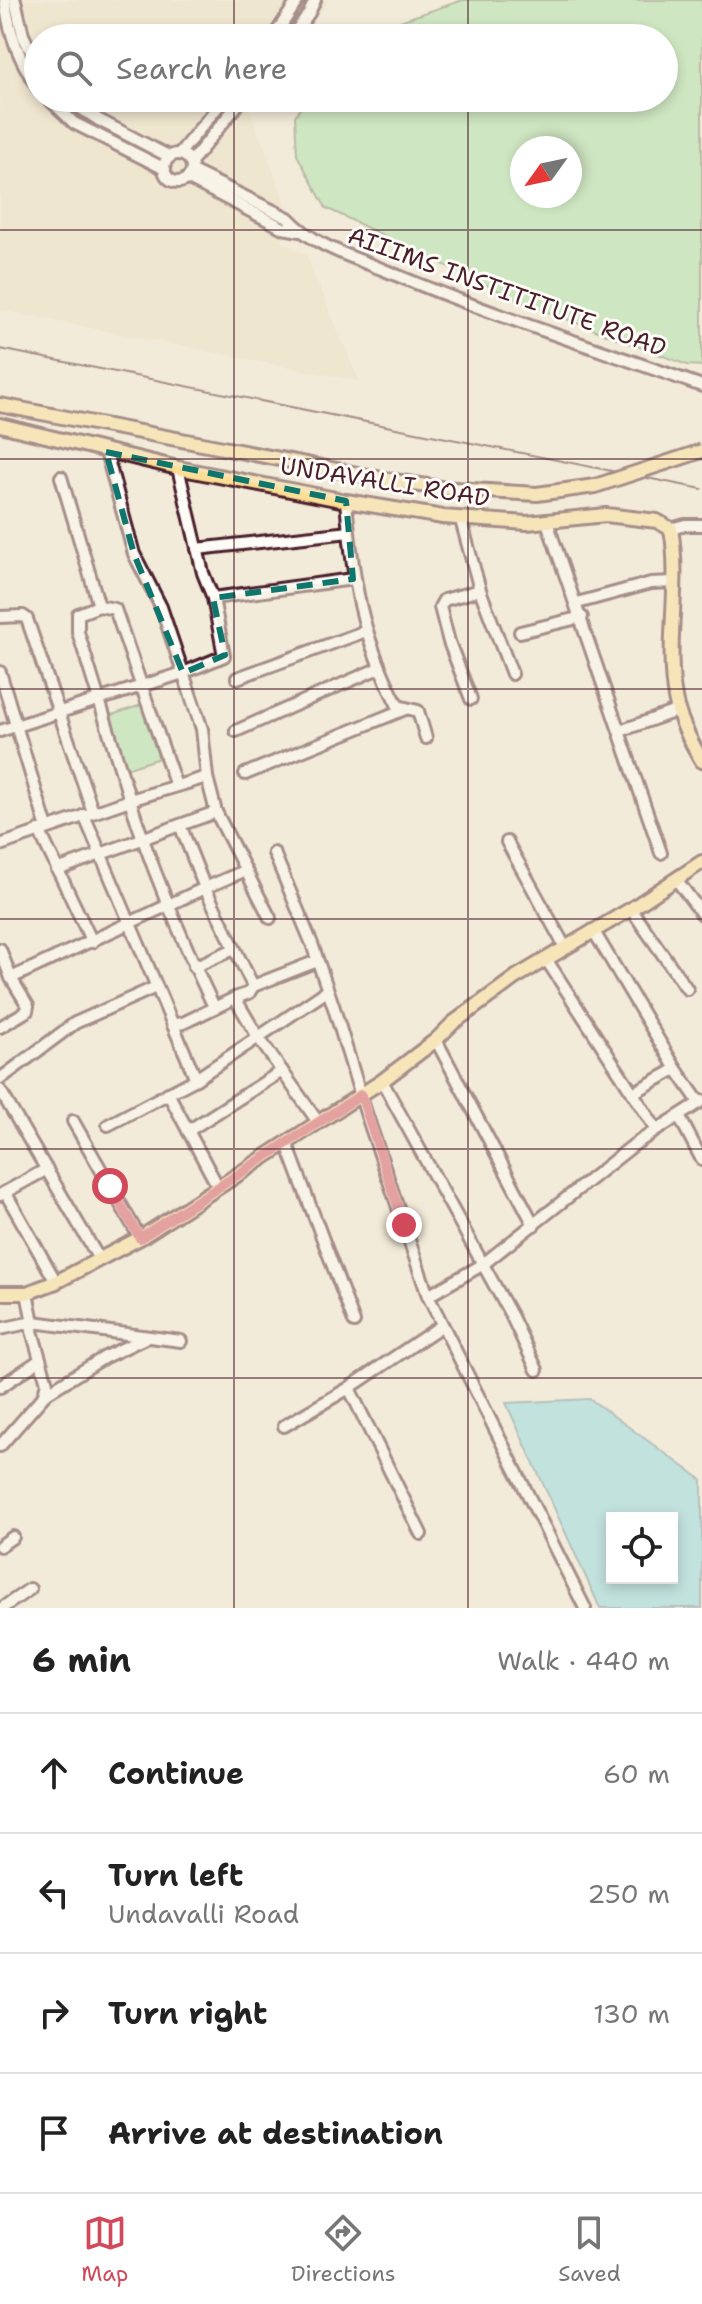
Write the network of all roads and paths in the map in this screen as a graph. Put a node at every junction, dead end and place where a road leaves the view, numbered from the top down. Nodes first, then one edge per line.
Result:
1 (5, 0) edge
2 (15, 0) edge
3 (298, 0) edge
4 (315, 0) edge
5 (282, 24) edge
6 (301, 24) edge
7 (24, 37) edge
8 (24, 65) edge
9 (63, 112) edge
10 (87, 112) edge
11 (213, 112) edge
12 (233, 112) edge
13 (175, 155) junction
14 (165, 169) junction
15 (190, 170) junction
16 (702, 386) edge
17 (0, 405) edge
18 (0, 425) edge
19 (702, 451) edge
20 (106, 452) junction
21 (178, 468) junction
22 (61, 477) dead end
23 (346, 501) junction
24 (461, 520) junction
25 (547, 522) junction
26 (702, 525) edge
27 (671, 529) junction
28 (349, 532) junction
29 (197, 549) junction
30 (353, 579) junction
31 (674, 582) junction
32 (480, 590) junction
33 (213, 598) junction
34 (577, 603) junction
35 (99, 606) junction
36 (0, 617) edge
37 (582, 617) junction
38 (366, 631) junction
39 (520, 632) dead end
40 (379, 668) junction
41 (0, 672) edge
42 (183, 673) junction
43 (512, 674) dead end
44 (237, 678) dead end
45 (140, 686) junction
46 (99, 698) junction
47 (471, 699) dead end
48 (405, 709) junction
49 (679, 710) junction
50 (59, 713) junction
51 (16, 725) junction
52 (0, 731) edge
53 (236, 731) dead end
54 (620, 731) junction
55 (426, 738) dead end
56 (702, 761) edge
57 (245, 774) dead end
58 (207, 777) junction
59 (176, 786) junction
60 (130, 800) junction
61 (216, 812) junction
62 (89, 814) junction
63 (180, 825) junction
64 (43, 829) junction
65 (142, 840) junction
66 (507, 842) dead end
67 (0, 845) edge
68 (274, 853) dead end
69 (661, 853) dead end
70 (100, 854) junction
71 (702, 862) edge
72 (57, 870) junction
73 (244, 871) junction
74 (676, 879) junction
75 (205, 888) junction
76 (168, 904) junction
77 (631, 909) junction
78 (702, 914) edge
79 (270, 918) dead end
80 (128, 923) junction
81 (593, 930) junction
82 (92, 942) junction
83 (565, 947) junction
84 (0, 949) edge
85 (234, 949) junction
86 (546, 959) junction
87 (317, 961) junction
88 (194, 967) junction
89 (7, 976) edge
90 (253, 986) junction
91 (156, 987) junction
92 (687, 989) dead end
93 (327, 991) junction
94 (235, 998) junction
95 (214, 1007) junction
96 (173, 1025) junction
97 (0, 1027) edge
98 (258, 1037) junction
99 (436, 1040) junction
100 (676, 1069) junction
101 (282, 1071) junction
102 (0, 1079) edge
103 (196, 1079) junction
104 (382, 1081) junction
105 (0, 1090) edge
106 (168, 1093) junction
107 (633, 1093) junction
108 (361, 1095) junction
109 (700, 1102) edge
110 (679, 1116) junction
111 (73, 1121) dead end
112 (318, 1122) junction
113 (108, 1125) dead end
114 (656, 1129) junction
115 (188, 1131) junction
116 (287, 1144) junction
117 (702, 1160) edge
118 (47, 1169) junction
119 (218, 1187) junction
120 (2, 1193) edge
121 (534, 1225) junction
122 (140, 1238) junction
123 (99, 1259) junction
124 (482, 1265) junction
125 (56, 1282) junction
126 (0, 1293) edge
127 (27, 1293) junction
128 (428, 1296) junction
129 (33, 1322) junction
130 (354, 1322) dead end
131 (441, 1326) junction
132 (0, 1329) edge
133 (147, 1337) junction
134 (181, 1341) dead end
135 (40, 1360) junction
136 (537, 1370) dead end
137 (0, 1387) edge
138 (349, 1388) junction
139 (45, 1394) junction
140 (284, 1426) dead end
141 (0, 1446) edge
142 (421, 1534) dead end
143 (13, 1537) dead end
144 (0, 1546) edge
145 (30, 1589) dead end
146 (2, 1608) edge
147 (585, 1608) edge

1 - 8 street
2 - 7 street
3 - 5 street
4 - 6 street
9 - 14 street
10 - 13 street, AIIIMS INSTITITUTE ROAD
11 - 13 street
12 - 15 street
13 - 14 street
13 - 15 street, AIIIMS INSTITITUTE ROAD
14 - 15 street, AIIIMS INSTITITUTE ROAD
15 - 16 street, AIIIMS INSTITITUTE ROAD
17 - 19 main road, bridge
18 - 20 main road, UNDAVALLI ROAD
20 - 21 main road, UNDAVALLI ROAD
20 - 42 street
21 - 23 main road, UNDAVALLI ROAD
21 - 29 street
22 - 35 street
23 - 24 main road, UNDAVALLI ROAD
23 - 28 street
24 - 25 main road, UNDAVALLI ROAD
24 - 32 street
25 - 27 main road, UNDAVALLI ROAD
25 - 34 street
26 - 27 street
27 - 31 main road
28 - 29 street
28 - 30 street
29 - 33 street
30 - 33 street
30 - 38 street
31 - 34 street
31 - 49 main road
32 - 43 street
32 - 47 street
33 - 42 street
34 - 37 street
35 - 45 street
35 - 46 street
36 - 50 street
37 - 39 street
37 - 54 street
38 - 40 street
38 - 44 street
40 - 48 street
40 - 53 street
41 - 51 street
42 - 45 street
42 - 58 street
45 - 46 street
45 - 59 street
46 - 50 street
46 - 60 street
48 - 55 street
48 - 57 street
49 - 54 street
49 - 56 main road
50 - 51 street
50 - 62 street
51 - 52 street
51 - 64 street
54 - 69 street
58 - 59 street
58 - 61 street
59 - 60 street
60 - 62 street
60 - 65 street
61 - 63 street
61 - 73 street
62 - 64 street
62 - 70 street
63 - 65 street
63 - 75 street
64 - 67 street
64 - 72 street
65 - 70 street
65 - 76 street
66 - 83 street
68 - 87 street
70 - 72 street
70 - 80 street
71 - 74 main road
72 - 82 street
73 - 75 street
73 - 79 street
74 - 77 main road
74 - 78 street
75 - 76 street
75 - 85 street
76 - 80 street
76 - 88 street
77 - 81 main road
77 - 92 street
80 - 82 street
80 - 91 street
81 - 83 main road
81 - 100 street
82 - 89 street
83 - 86 main road
84 - 89 street
85 - 88 street
85 - 90 street
86 - 99 main road
86 - 107 street
87 - 90 street
87 - 93 street
88 - 95 street
89 - 97 street
90 - 94 street
91 - 96 street
91 - 102 street
93 - 98 street
93 - 108 street
94 - 95 street
94 - 98 street
95 - 96 street
96 - 103 street
98 - 101 street
98 - 103 street
99 - 104 main road
99 - 121 street
100 - 107 street
100 - 109 street
101 - 112 street
101 - 115 street
103 - 106 street
104 - 108 main road
104 - 124 street
105 - 118 street
106 - 113 street
106 - 115 street
107 - 114 street
108 - 112 main road
108 - 128 street
109 - 110 street
110 - 114 street
110 - 117 street
111 - 122 street
112 - 116 main road
114 - 121 street
115 - 119 street
116 - 119 main road
116 - 130 street
118 - 120 street
118 - 123 street
119 - 122 main road
120 - 125 street
121 - 124 street
122 - 123 main road
123 - 125 main road
124 - 128 street
124 - 136 street
125 - 127 main road
126 - 127 main road
127 - 129 street
128 - 131 street
129 - 132 street
129 - 133 street
129 - 135 street
131 - 138 street
131 - 147 street
133 - 134 street
133 - 139 street
135 - 137 street
135 - 139 street
138 - 140 street
138 - 142 street
139 - 141 street
143 - 144 street
145 - 146 street

